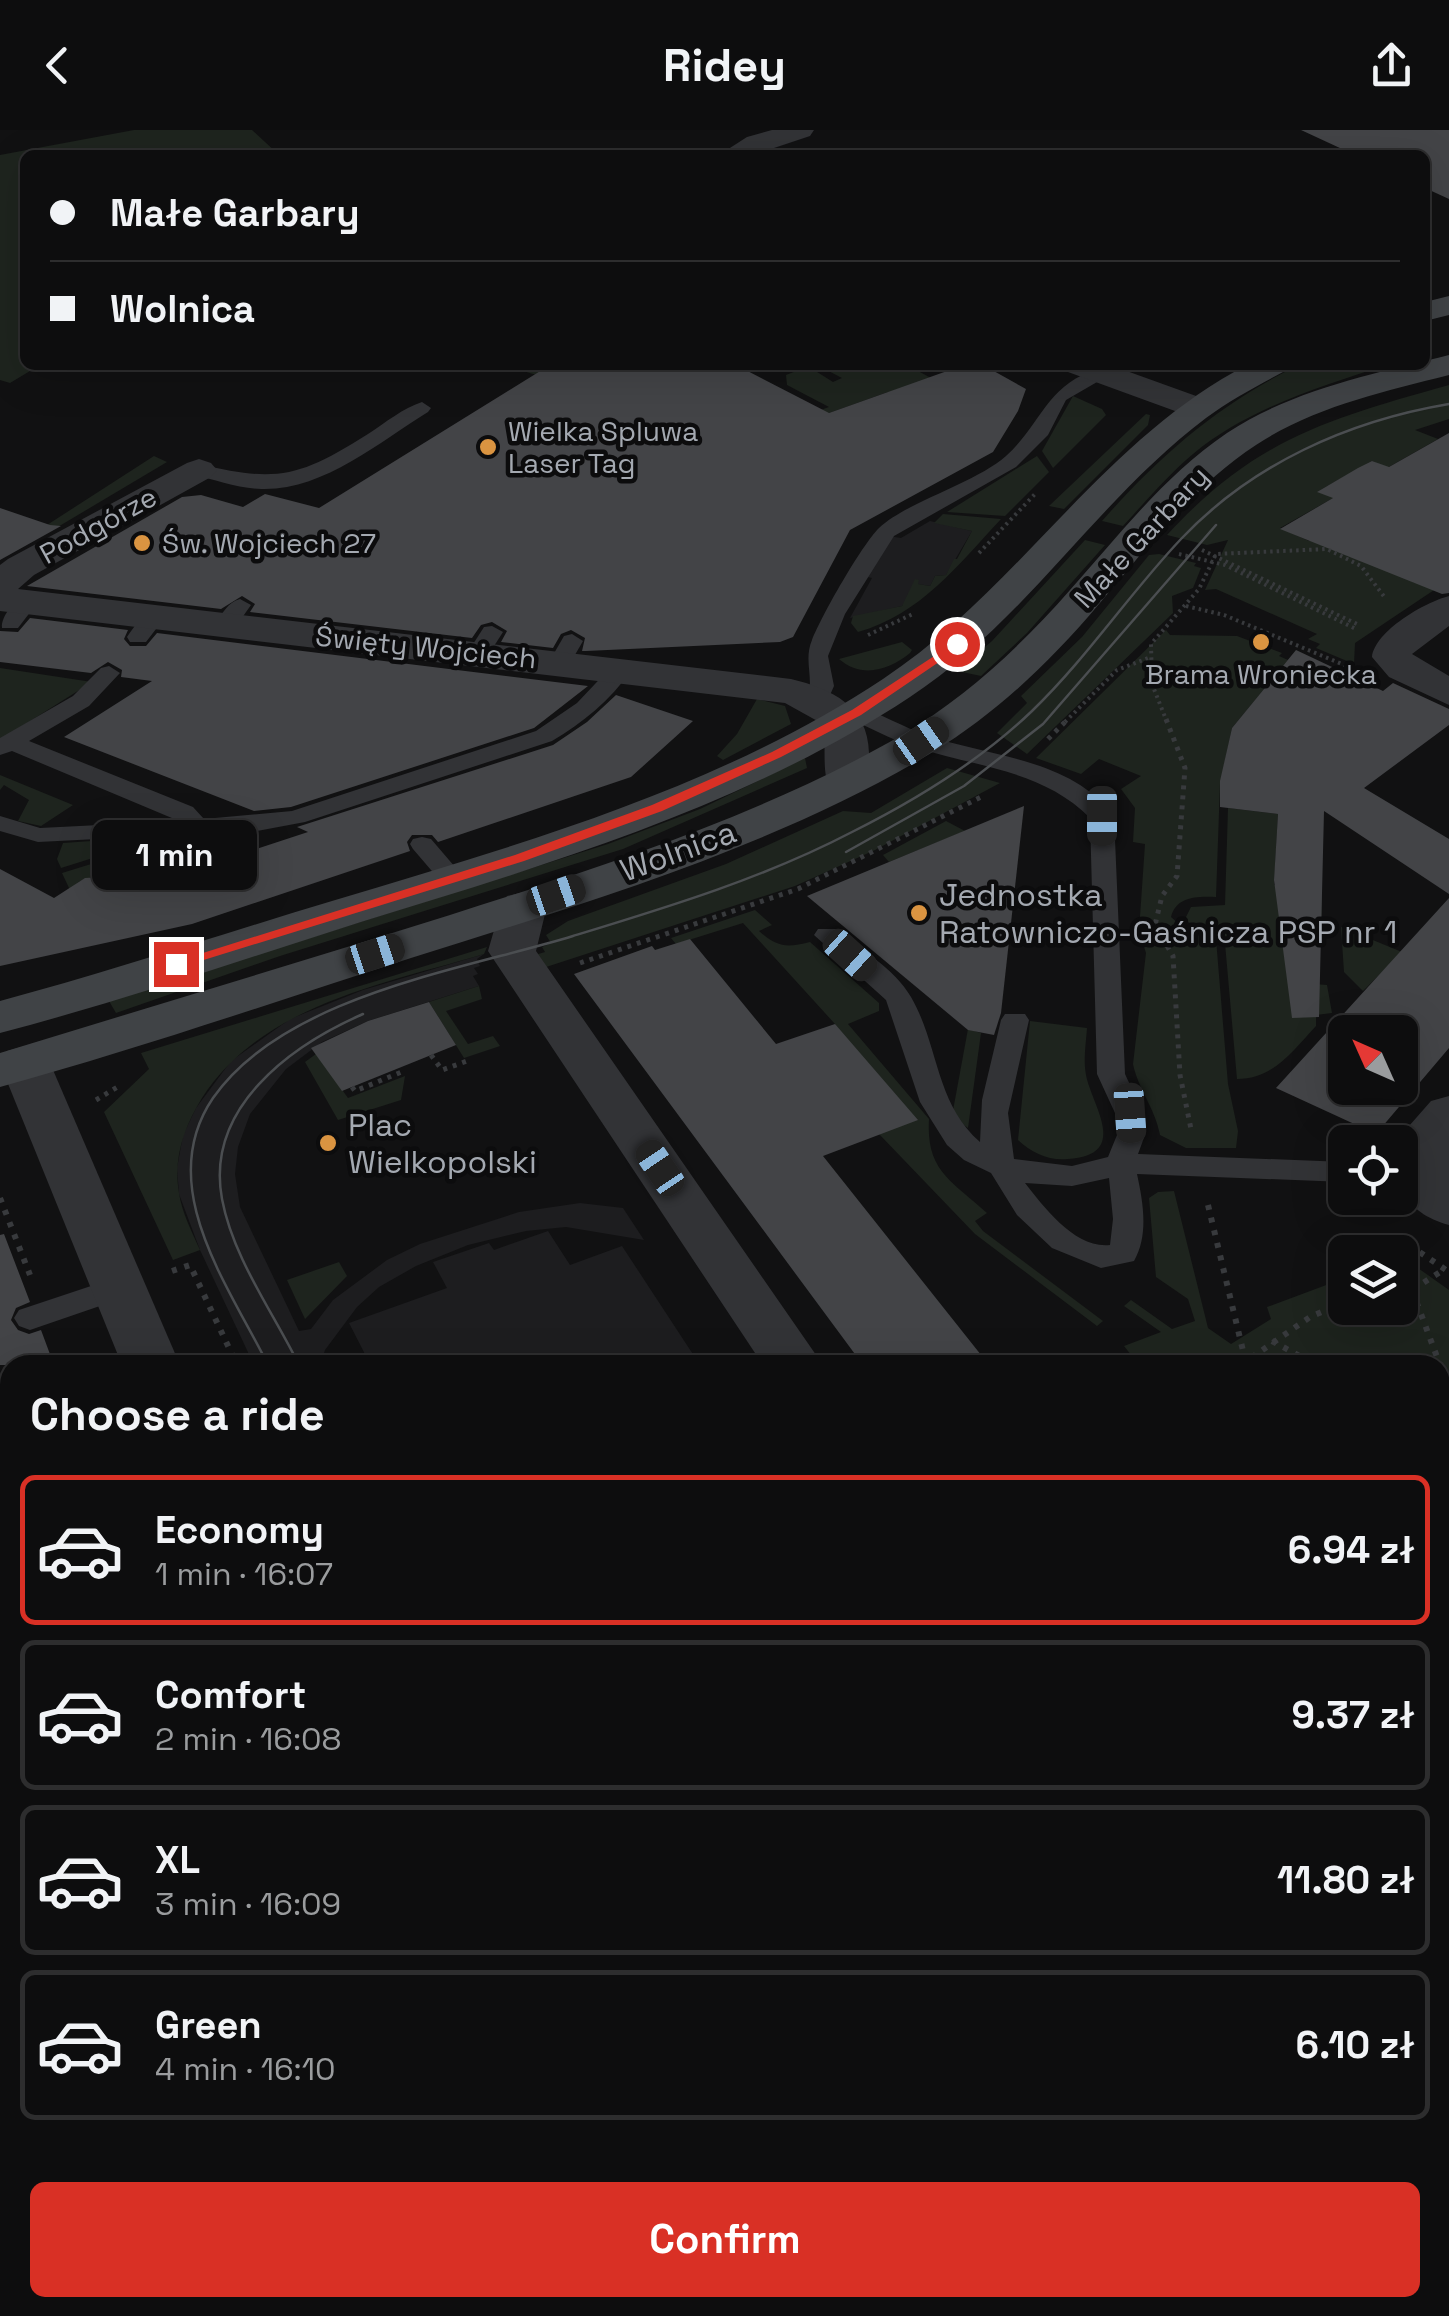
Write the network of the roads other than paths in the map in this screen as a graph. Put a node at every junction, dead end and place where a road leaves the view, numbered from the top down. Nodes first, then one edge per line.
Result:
1 (801, 130) edge
2 (744, 149) edge
3 (1449, 365) edge
4 (1088, 370) edge
5 (1263, 370) edge
6 (422, 408) dead end
7 (1198, 408) junction
8 (199, 470) joint
9 (9, 602) edge
10 (1449, 608) edge
11 (620, 671) junction
12 (109, 673) dead end
13 (1449, 693) edge
14 (839, 711) junction
15 (921, 741) junction
16 (6, 745) edge
17 (847, 782) junction
18 (0, 823) edge
19 (198, 827) junction
20 (422, 844) dead end
21 (452, 880) junction
22 (524, 906) junction
23 (827, 935) dead end
24 (1015, 1020) dead end
25 (8, 1050) edge
26 (1449, 1113) edge
27 (1120, 1164) junction
28 (1005, 1168) junction
29 (1328, 1172) edge
30 (1424, 1186) edge
31 (142, 1281) junction
32 (30, 1318) dead end
33 (149, 1355) edge
34 (787, 1355) edge

1 - 2 street
3 - 15 street, Małe Garbary
4 - 7 street
4 - 14 lane
5 - 7 street, Małe Garbary
6 - 8 lane
7 - 14 street, Małe Garbary
8 - 9 street, Podgórze
9 - 11 street, Święty Wojciech
10 - 13 street
11 - 14 street, Święty Wojciech
11 - 19 lane
12 - 16 lane
14 - 15 lane
14 - 17 street
14 - 21 street, Wolnica
15 - 17 street, Wolnica
15 - 27 lane
16 - 19 lane
17 - 22 street, Wolnica
18 - 19 lane
20 - 21 lane
21 - 25 street, Wolnica
22 - 25 street, Wolnica
22 - 34 street
23 - 28 lane
24 - 28 lane
25 - 31 street
26 - 30 street
27 - 28 lane
27 - 28 lane
27 - 29 lane
31 - 32 lane
31 - 33 street

